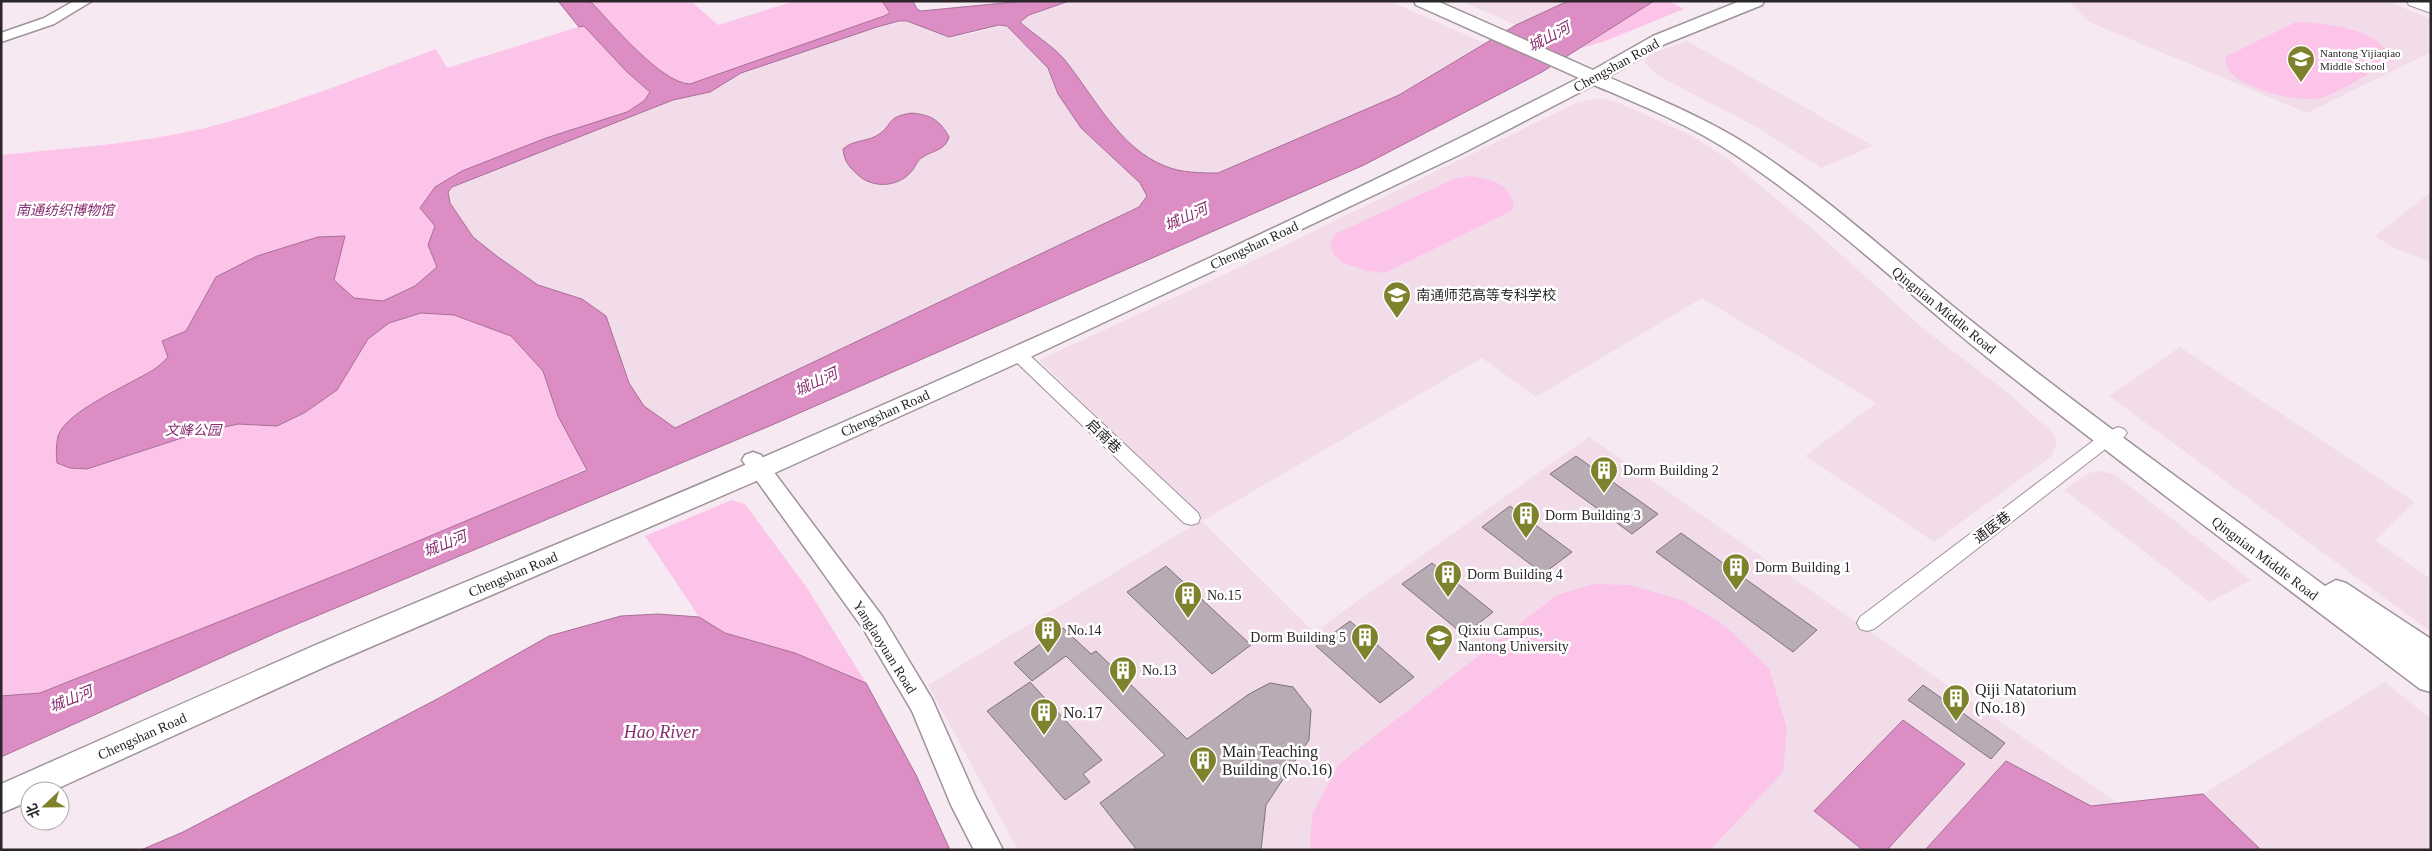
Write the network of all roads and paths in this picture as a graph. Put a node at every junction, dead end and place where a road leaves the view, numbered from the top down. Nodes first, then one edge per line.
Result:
1 (85, 1) edge
2 (1422, 1) edge
3 (1443, 1) edge
4 (1736, 1) edge
5 (1756, 1) edge
6 (2416, 1) edge
7 (2431, 8) edge
8 (1499, 30) junction
9 (1, 38) edge
10 (1585, 68) junction
11 (1018, 354) junction
12 (2112, 436) junction
13 (756, 464) junction
14 (1191, 518) dead end
15 (1867, 623) dead end
16 (2431, 654) edge
17 (2431, 680) edge
18 (1, 785) edge
19 (1, 799) edge
20 (989, 850) edge

1 - 9 street
2 - 8 main road, Qingnian Middle Road
3 - 8 main road, Qingnian Middle Road
4 - 10 main road, Chengshan Road
5 - 10 main road, Chengshan Road
6 - 7 main road
8 - 10 main road, Qingnian Middle Road
10 - 11 main road, Chengshan Road
10 - 12 main road, Qingnian Middle Road
10 - 13 main road, Chengshan Road
11 - 13 main road, Chengshan Road
11 - 14 street, 启南巷
12 - 15 street, 通医巷
12 - 16 main road, Qingnian Middle Road
12 - 17 main road, Qingnian Middle Road
13 - 18 main road, Chengshan Road
13 - 19 main road, Chengshan Road
13 - 20 street, Yanglaoyuan Road

